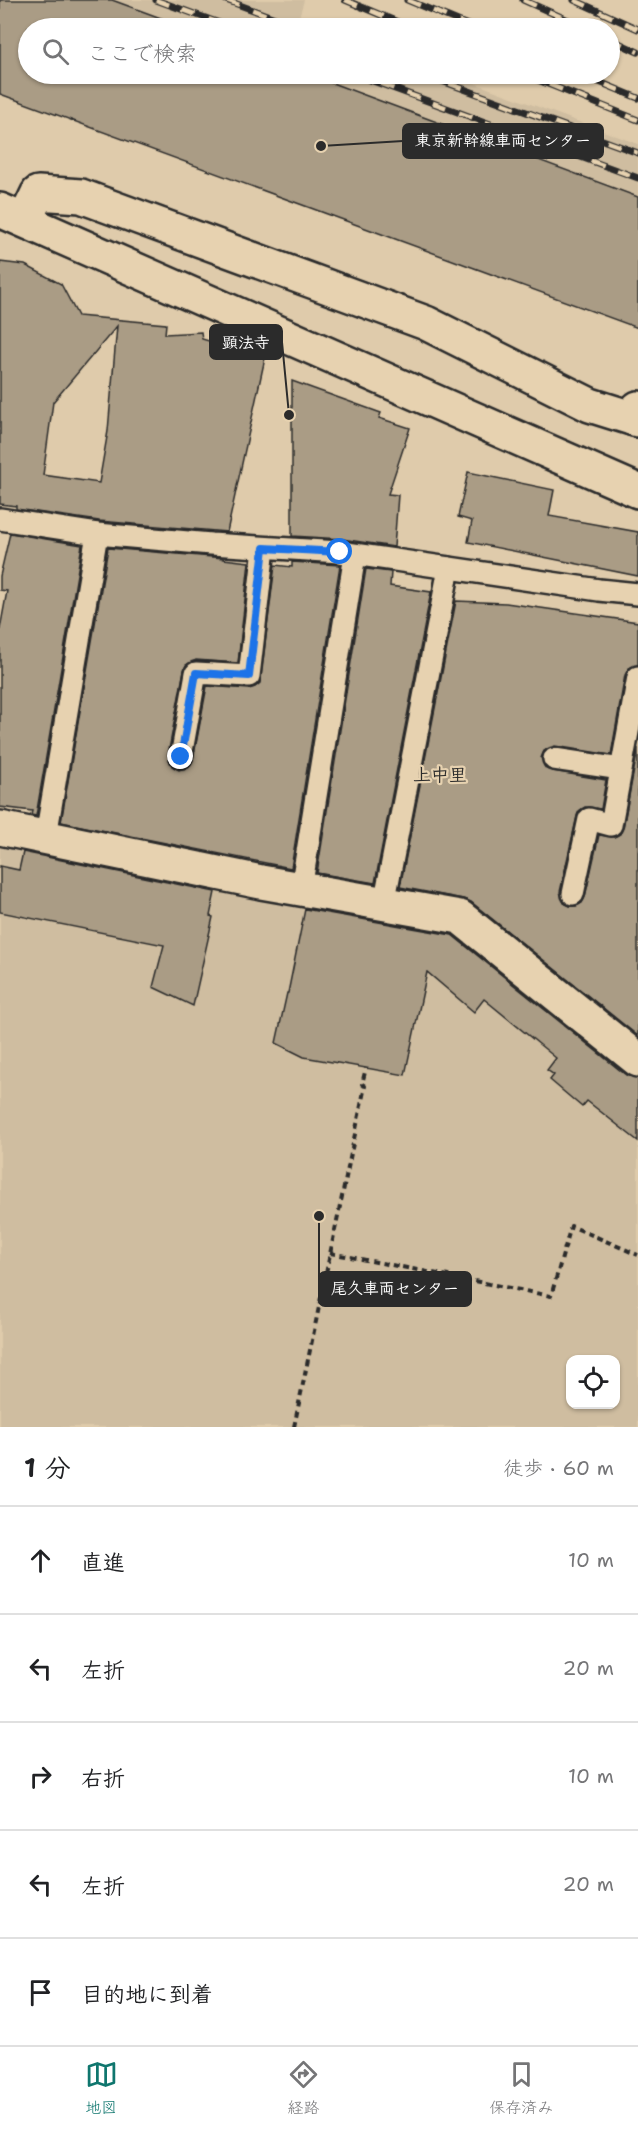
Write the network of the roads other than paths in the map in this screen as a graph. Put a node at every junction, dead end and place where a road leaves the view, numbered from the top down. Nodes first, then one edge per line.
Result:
1 (13, 215) edge
2 (637, 416) edge
3 (638, 491) edge
4 (0, 519) edge
5 (98, 534) junction
6 (264, 548) junction
7 (355, 555) junction
8 (449, 568) junction
9 (638, 594) edge
10 (638, 677) edge
11 (181, 757) dead end
12 (554, 759) dead end
13 (621, 769) junction
14 (0, 828) edge
15 (46, 837) junction
16 (301, 889) junction
17 (573, 894) dead end
18 (384, 904) junction
19 (638, 1060) edge

1 - 2 street
1 - 3 street
4 - 5 lane
5 - 6 lane
5 - 15 lane
6 - 7 lane
6 - 11 lane
7 - 8 lane
7 - 16 lane
8 - 9 lane
8 - 18 lane
10 - 13 lane
12 - 13 lane
13 - 17 lane
14 - 15 street
15 - 16 street
16 - 18 street
18 - 19 street

